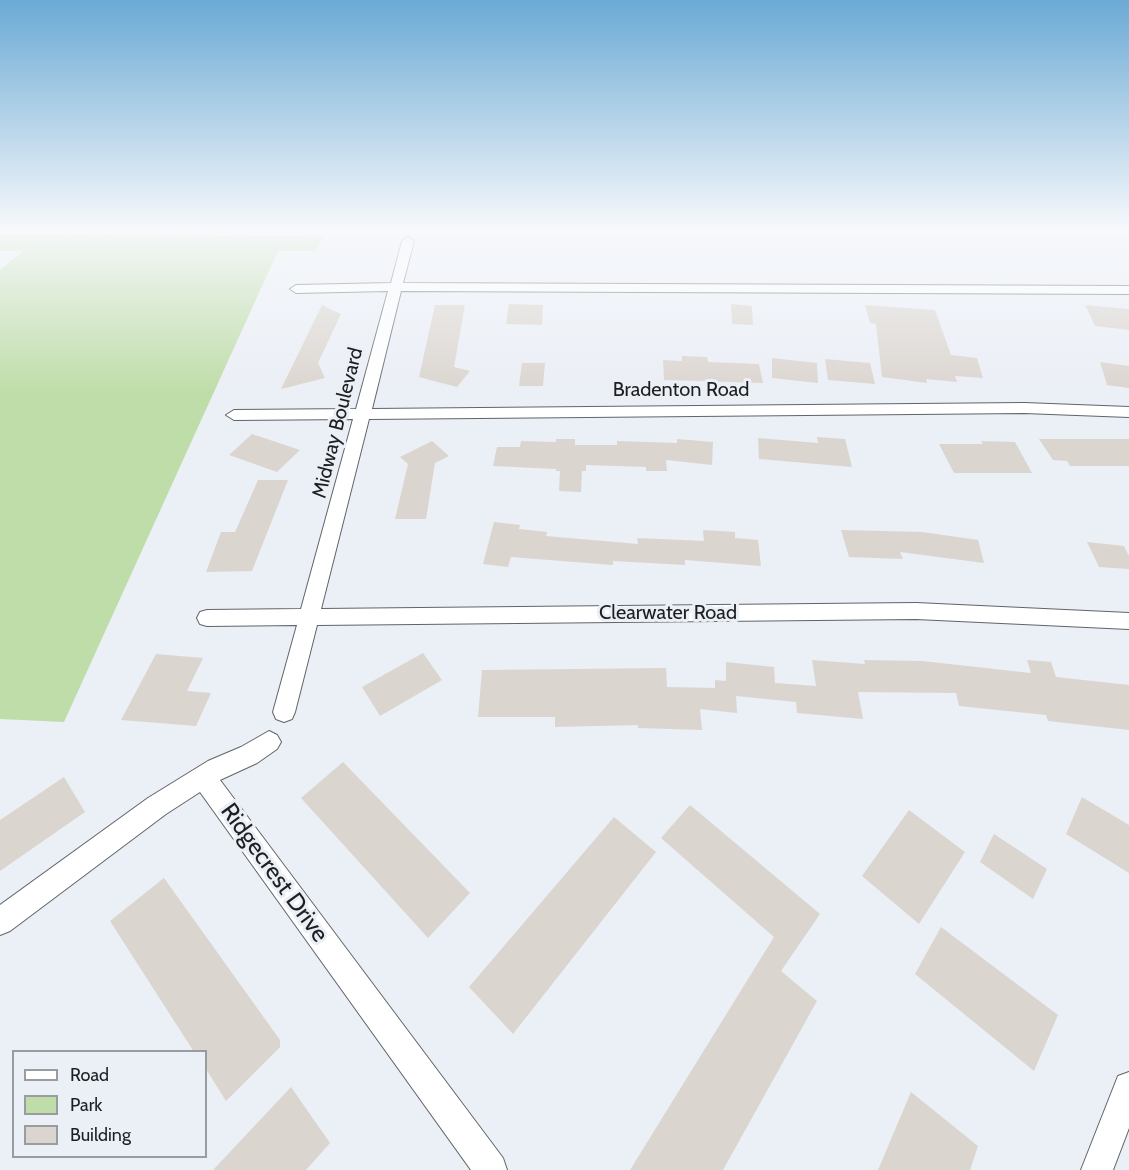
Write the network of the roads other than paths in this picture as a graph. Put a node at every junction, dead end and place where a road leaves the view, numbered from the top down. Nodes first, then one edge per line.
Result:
1 (396, 283) edge
2 (395, 287) junction
3 (296, 288) dead end
4 (1129, 290) edge
5 (1129, 412) edge
6 (234, 414) dead end
7 (363, 414) junction
8 (310, 616) junction
9 (207, 618) dead end
10 (1129, 621) edge
11 (284, 712) dead end
12 (269, 742) dead end
13 (203, 777) junction
14 (0, 921) edge
15 (1129, 1087) edge
16 (491, 1170) edge
17 (1097, 1170) edge

1 - 2 street, Midway Boulevard
2 - 3 street
2 - 4 street
2 - 7 street, Midway Boulevard
5 - 7 street, Bradenton Road
6 - 7 street, Bradenton Road
7 - 8 street, Midway Boulevard
8 - 9 street, Clearwater Road
8 - 10 street, Clearwater Road
8 - 11 street, Midway Boulevard
12 - 13 street
13 - 14 street
13 - 16 street, Ridgecrest Drive
15 - 17 street

